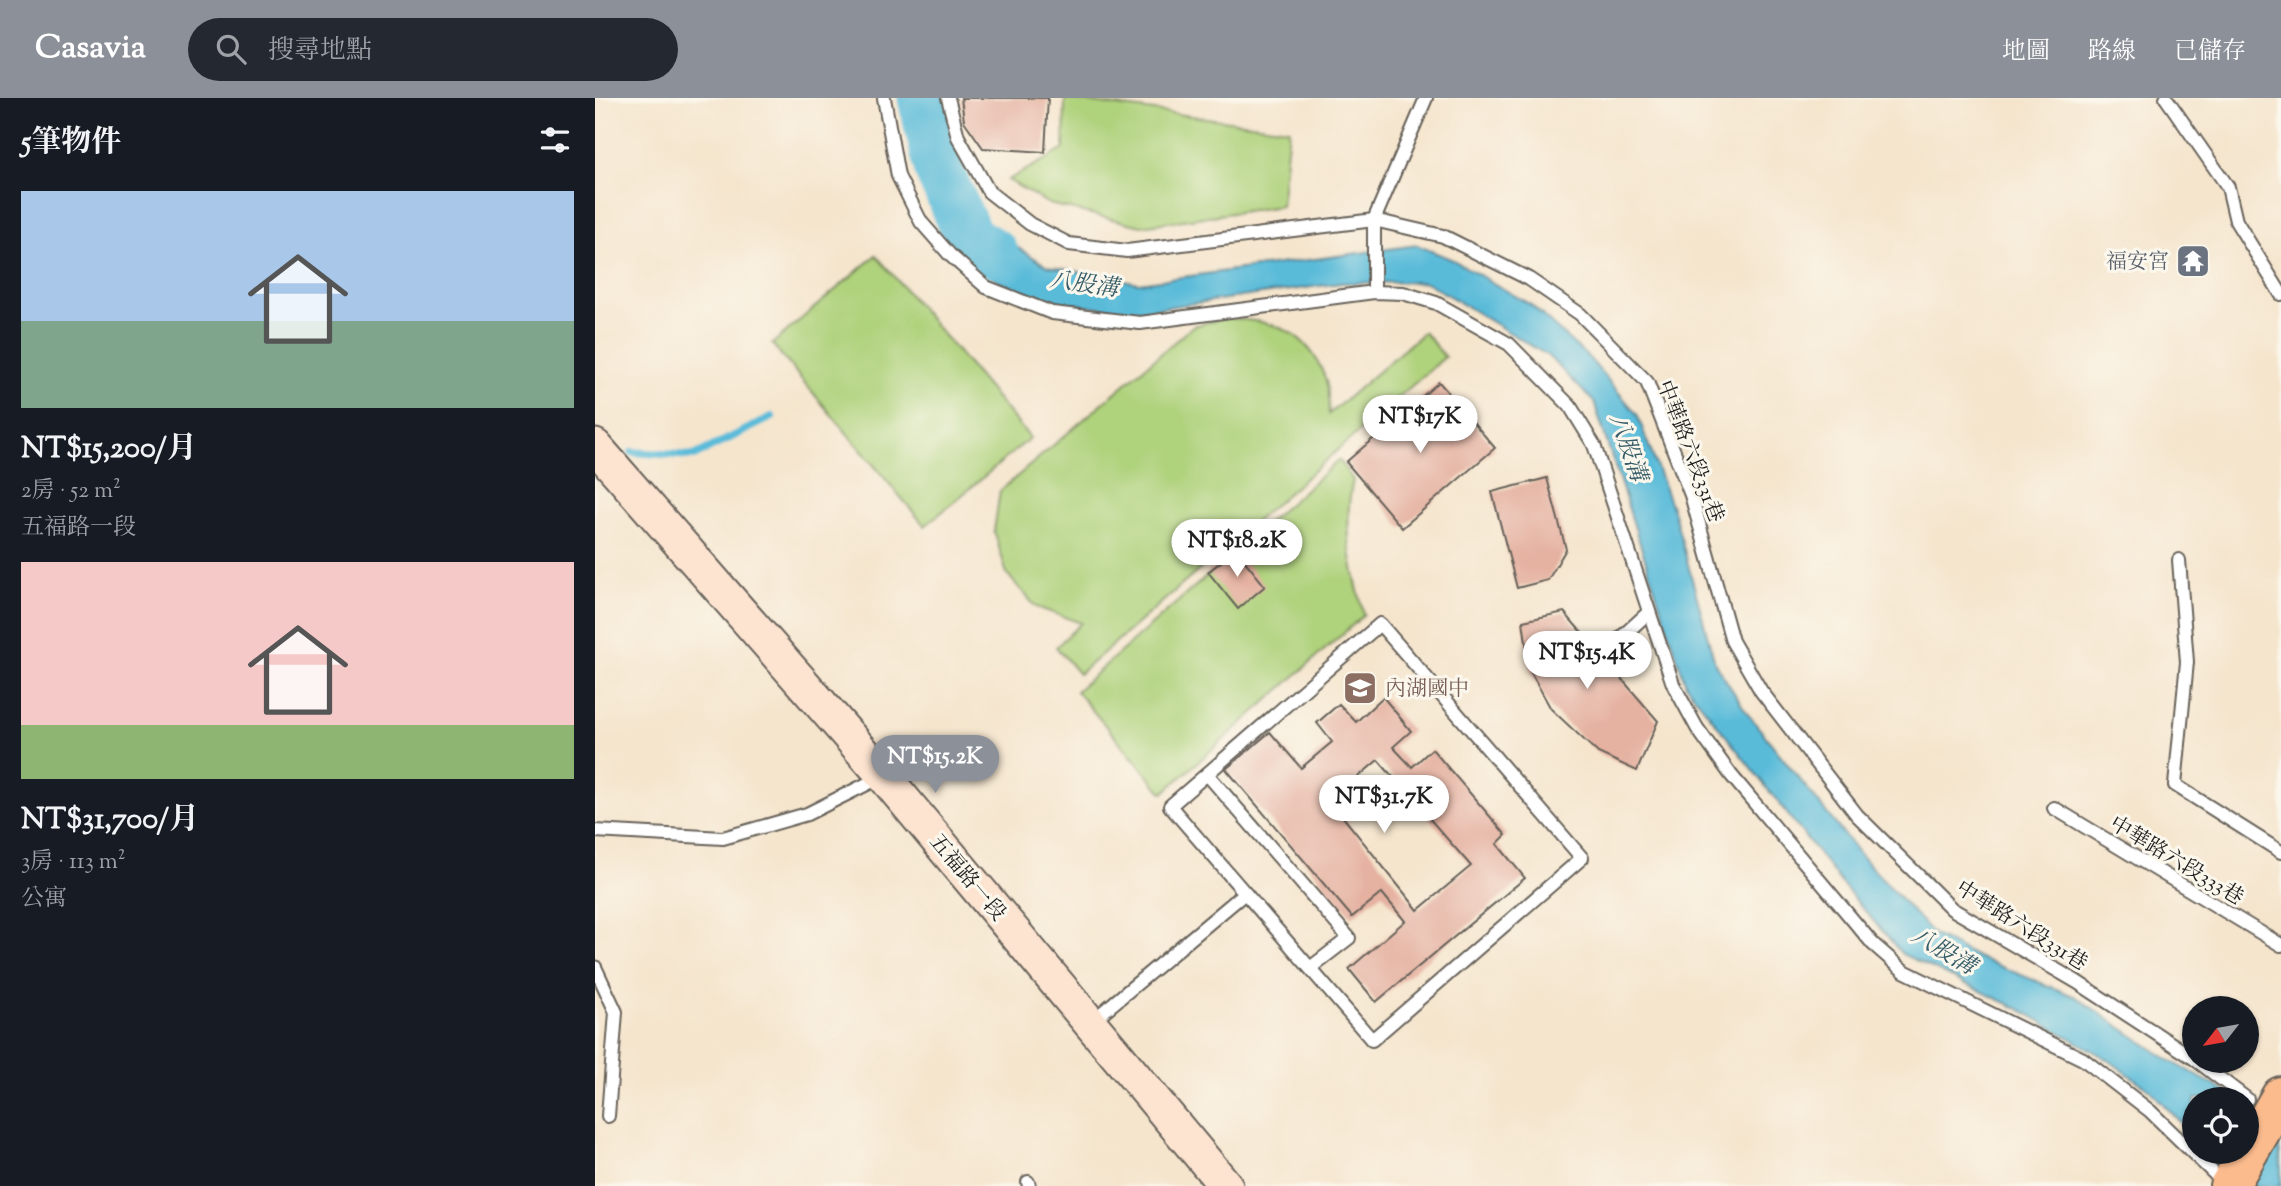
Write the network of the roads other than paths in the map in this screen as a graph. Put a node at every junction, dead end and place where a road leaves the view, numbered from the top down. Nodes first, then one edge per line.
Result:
1 (884, 98) edge
2 (948, 98) edge
3 (1426, 98) edge
4 (2166, 98) edge
5 (1374, 220) junction
6 (1374, 292) junction
7 (2281, 294) edge
8 (595, 446) edge
9 (2179, 561) dead end
10 (1649, 612) junction
11 (1615, 643) dead end
12 (1207, 774) junction
13 (883, 775) junction
14 (2054, 808) dead end
15 (595, 831) edge
16 (2281, 852) edge
17 (1245, 892) junction
18 (2281, 945) edge
19 (595, 967) edge
20 (1310, 968) junction
21 (1091, 1022) junction
22 (2182, 1051) edge
23 (2215, 1073) edge
24 (2261, 1102) edge
25 (608, 1116) dead end
26 (1226, 1186) edge
27 (2228, 1186) edge

1 - 6 lane
2 - 5 lane, 中華路六段331巷
3 - 5 lane
4 - 7 lane
5 - 6 lane
5 - 22 lane, 中華路六段331巷
6 - 10 lane
8 - 13 main road, 五福路一段
9 - 16 lane
10 - 11 lane
10 - 27 lane
12 - 17 lane
12 - 20 lane
12 - 20 lane
13 - 15 lane
13 - 21 main road, 五福路一段
14 - 18 lane, 中華路六段333巷
17 - 20 lane
17 - 21 lane
19 - 25 lane
21 - 26 main road, 五福路一段
23 - 24 lane, 中華路六段331巷
24 - 27 main road

